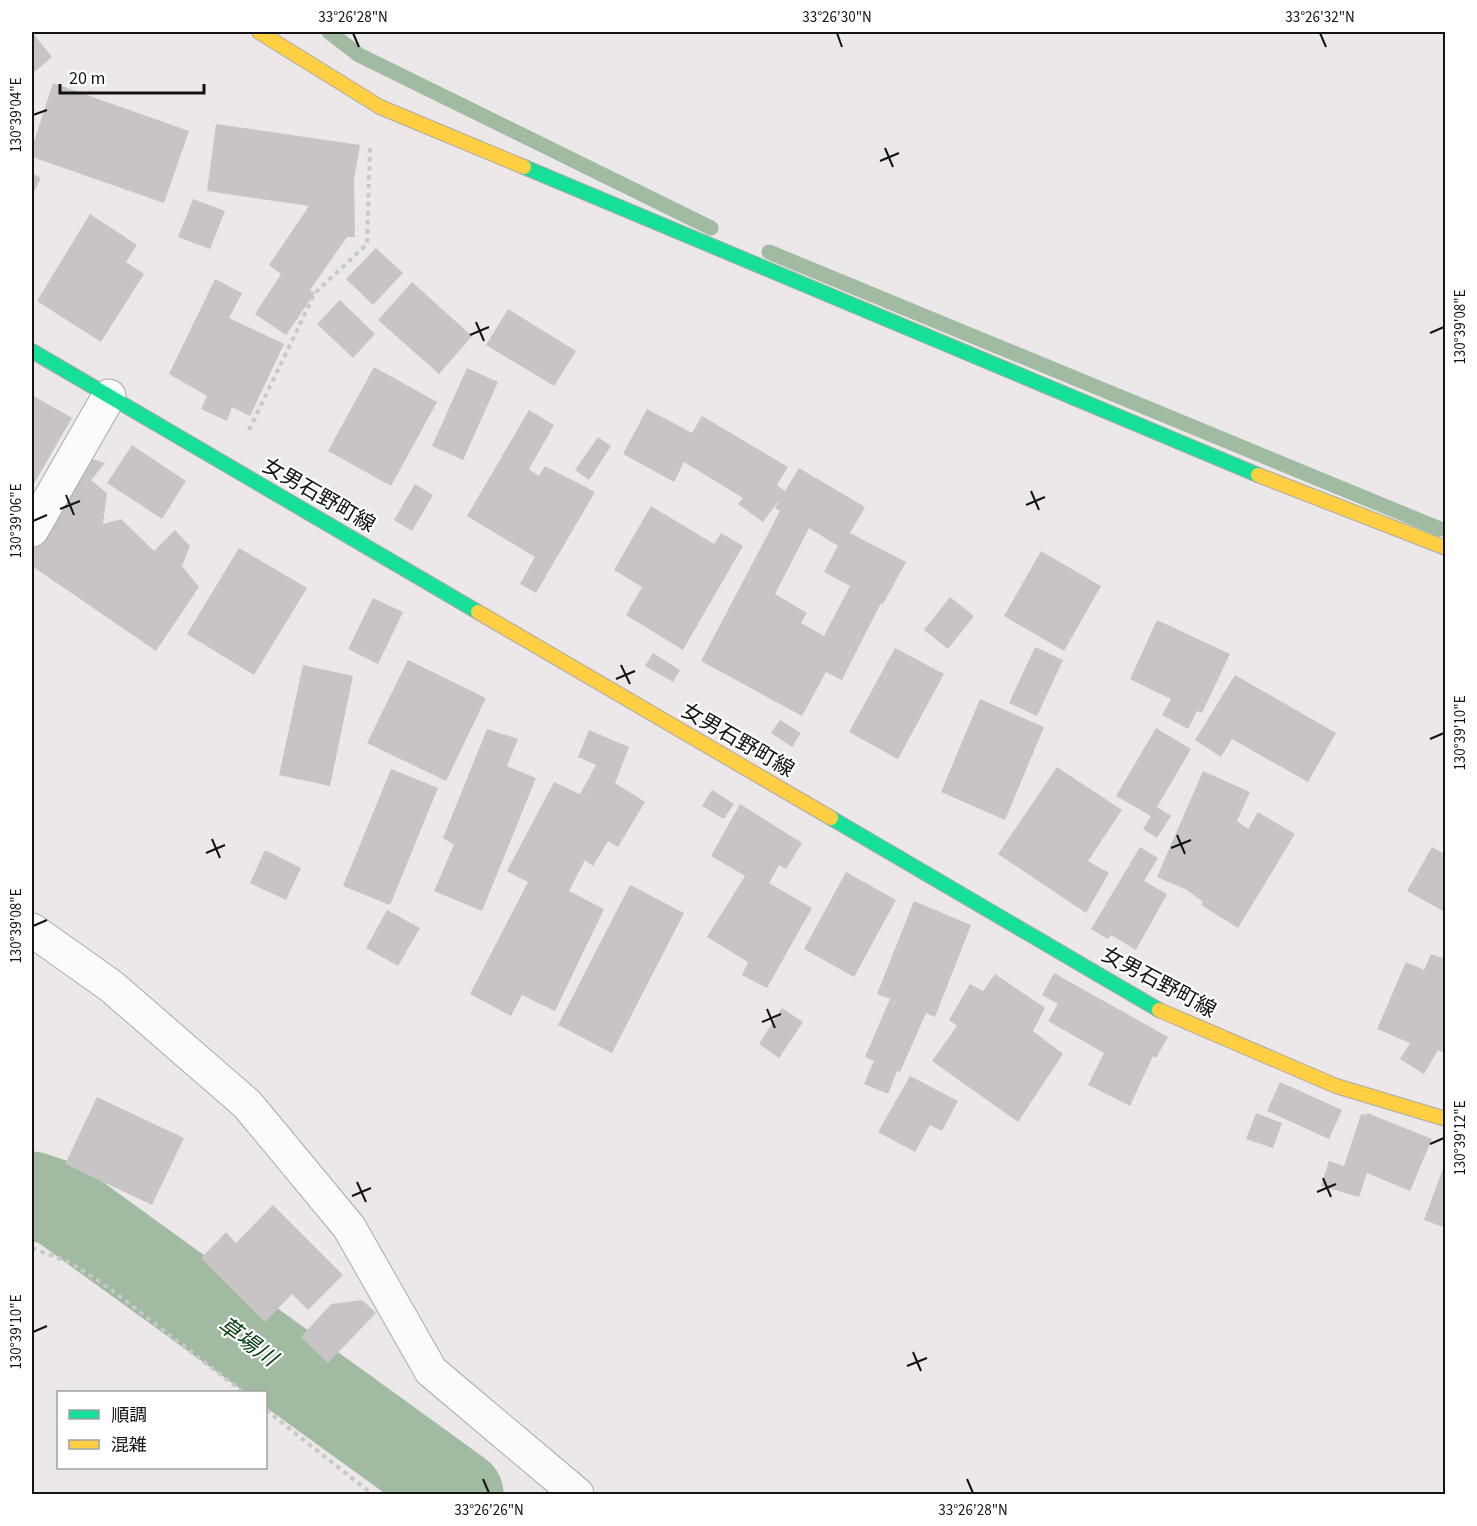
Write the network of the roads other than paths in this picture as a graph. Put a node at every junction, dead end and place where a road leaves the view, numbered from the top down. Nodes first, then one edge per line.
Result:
1 (259, 32) edge
2 (32, 351) edge
3 (109, 396) junction
4 (32, 530) edge
5 (1446, 548) edge
6 (32, 930) edge
7 (1446, 1119) edge
8 (577, 1494) edge

1 - 5 main road
2 - 3 main road, 女男石野町線
3 - 4 street
3 - 7 main road, 女男石野町線
6 - 8 street

